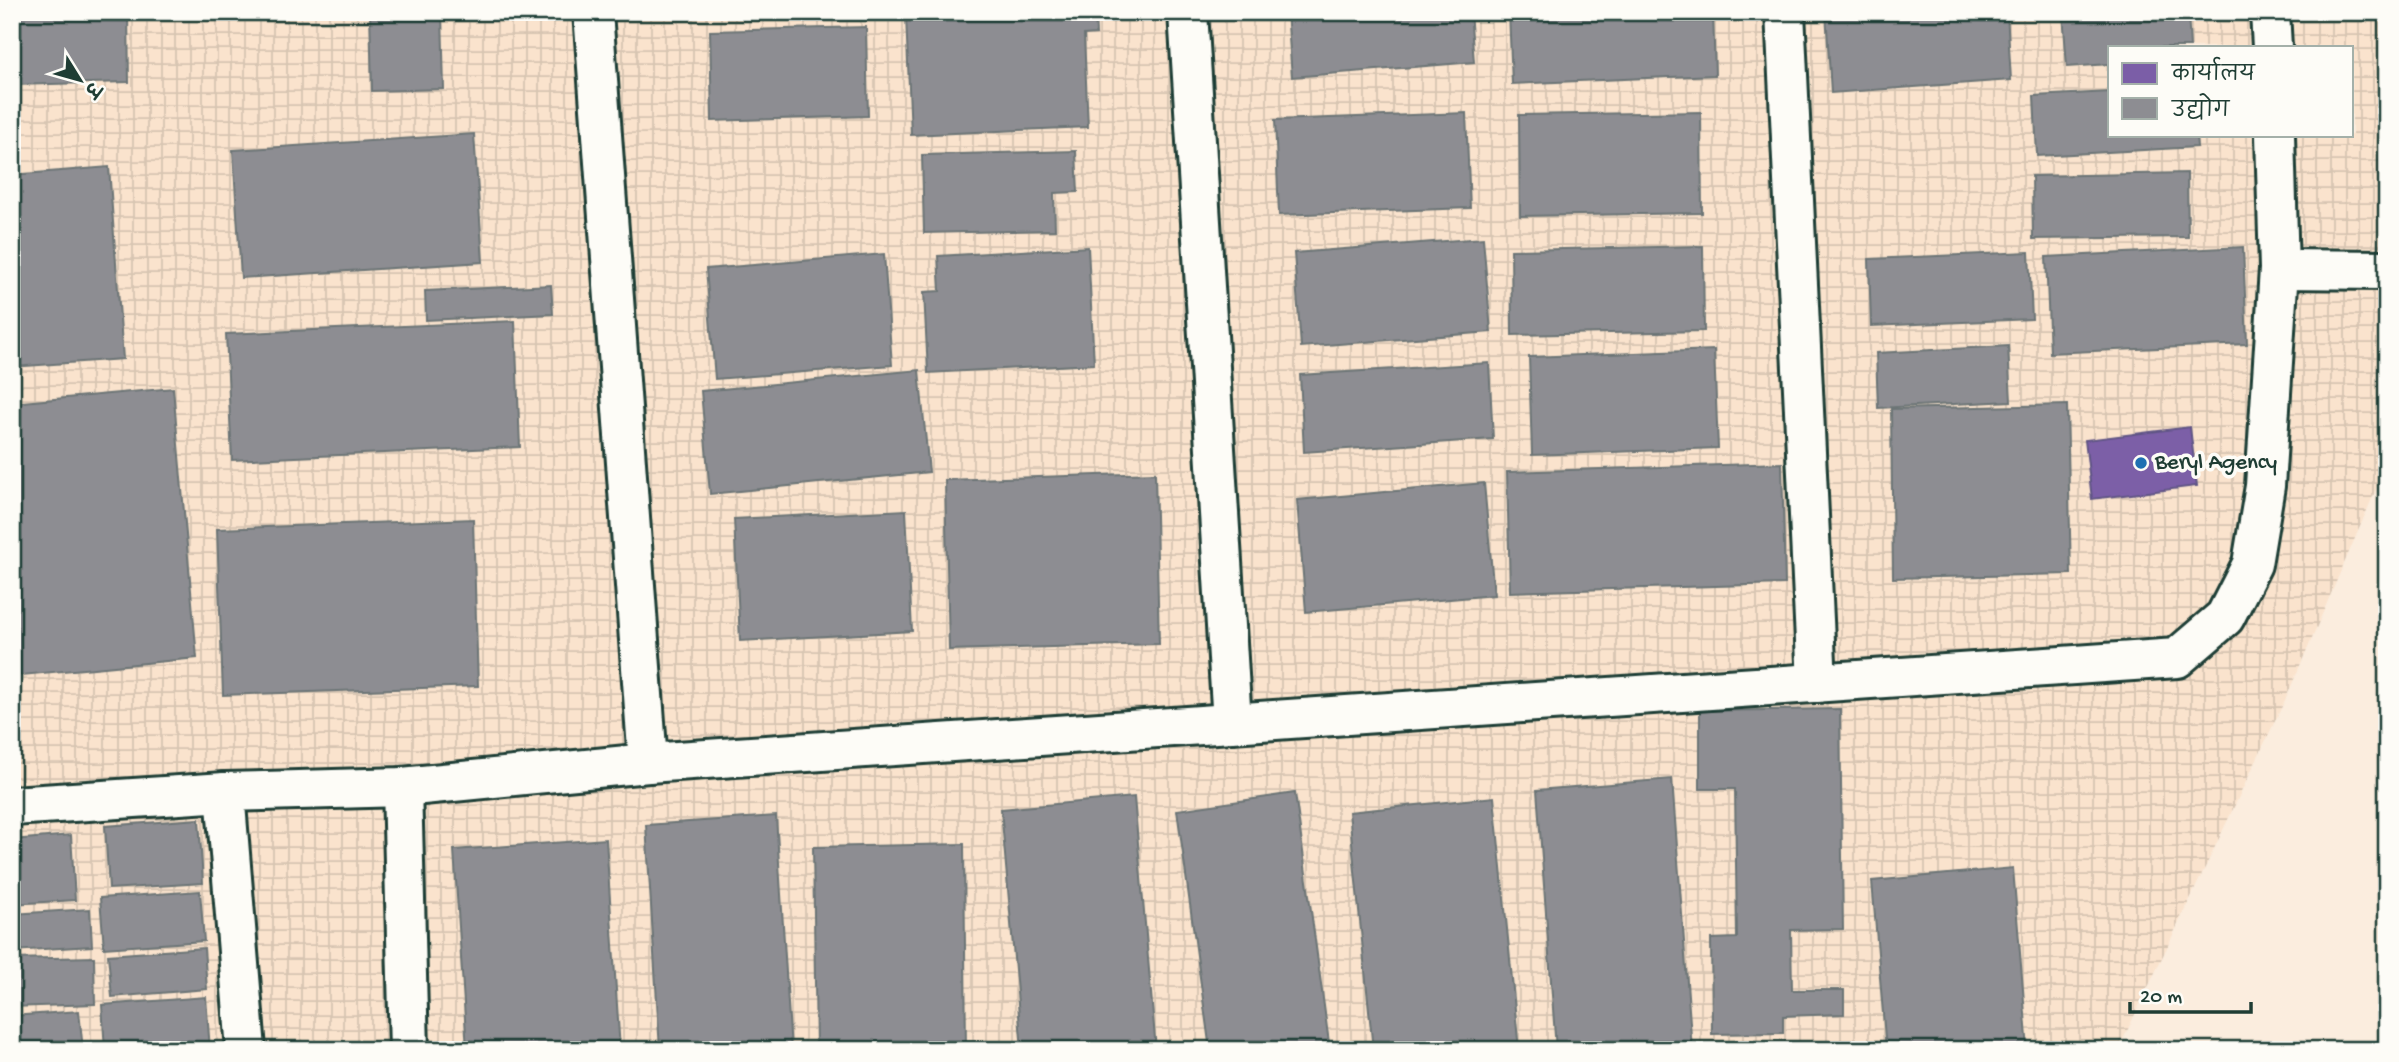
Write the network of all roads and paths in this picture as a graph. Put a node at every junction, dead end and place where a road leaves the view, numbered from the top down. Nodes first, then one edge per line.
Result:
1 (593, 12) edge
2 (1188, 12) edge
3 (1786, 12) edge
4 (2270, 12) edge
5 (2272, 46) edge
6 (2274, 136) edge
7 (2279, 269) junction
8 (2387, 270) edge
9 (1817, 683) junction
10 (1232, 723) junction
11 (648, 763) junction
12 (402, 787) junction
13 (225, 792) junction
14 (12, 806) edge
15 (246, 1050) edge
16 (409, 1050) edge

1 - 11 street
2 - 10 street
3 - 9 street
4 - 5 street
6 - 7 street
7 - 8 street
7 - 9 street
9 - 10 street
10 - 11 street
11 - 12 street
12 - 13 street
12 - 16 street
13 - 14 street
13 - 15 street

